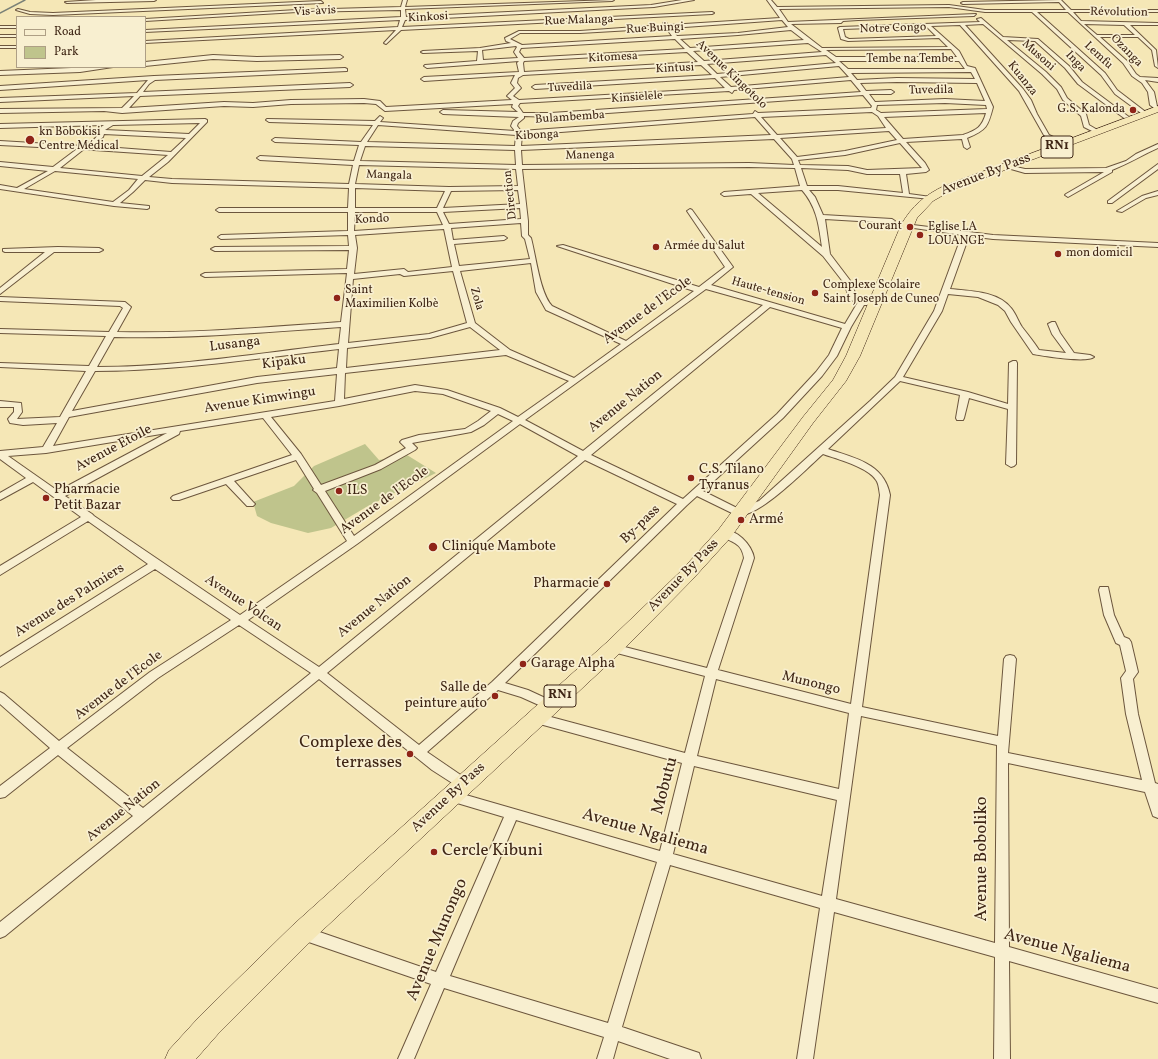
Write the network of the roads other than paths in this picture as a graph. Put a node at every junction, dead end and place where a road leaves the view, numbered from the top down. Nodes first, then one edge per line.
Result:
1 (154, 0) edge
2 (405, 0) edge
3 (612, 0) edge
4 (649, 0) edge
5 (692, 0) edge
6 (769, 0) edge
7 (1060, 0) edge
8 (304, 1) edge
9 (958, 1) edge
10 (67, 2) dead end
11 (208, 2) edge
12 (321, 2) dead end
13 (516, 2) edge
14 (201, 5) junction
15 (653, 6) junction
16 (402, 8) junction
17 (777, 8) junction
18 (963, 8) junction
19 (18, 10) dead end
20 (297, 11) junction
21 (1069, 11) junction
22 (1158, 11) edge
23 (1034, 12) junction
24 (515, 13) junction
25 (712, 13) dead end
26 (974, 15) junction
27 (661, 16) junction
28 (195, 17) junction
29 (404, 18) junction
30 (782, 19) junction
31 (146, 20) edge
32 (1080, 22) junction
33 (290, 23) junction
34 (514, 23) junction
35 (788, 23) junction
36 (984, 23) junction
37 (1125, 23) junction
38 (928, 24) junction
39 (961, 24) junction
40 (1158, 24) edge
41 (0, 27) edge
42 (16, 27) edge
43 (669, 27) junction
44 (792, 28) junction
45 (400, 29) junction
46 (146, 31) edge
47 (519, 32) junction
48 (286, 34) junction
49 (0, 36) edge
50 (16, 36) edge
51 (1097, 36) junction
52 (1140, 36) junction
53 (939, 37) junction
54 (676, 38) junction
55 (1003, 38) junction
56 (810, 41) junction
57 (146, 42) edge
58 (386, 43) dead end
59 (519, 46) junction
60 (0, 47) edge
61 (16, 47) edge
62 (952, 48) junction
63 (480, 49) junction
64 (820, 49) junction
65 (689, 50) junction
66 (423, 52) dead end
67 (825, 53) junction
68 (340, 57) dead end
69 (834, 59) junction
70 (960, 59) junction
71 (522, 60) junction
72 (480, 62) junction
73 (704, 63) junction
74 (146, 64) edge
75 (840, 64) junction
76 (427, 66) dead end
77 (1158, 66) edge
78 (100, 68) edge
79 (345, 70) dead end
80 (973, 70) junction
81 (846, 71) junction
82 (0, 73) edge
83 (522, 73) junction
84 (715, 76) junction
85 (154, 78) junction
86 (1140, 78) junction
87 (424, 79) dead end
88 (854, 80) junction
89 (1158, 80) edge
90 (978, 81) junction
91 (350, 84) dead end
92 (0, 88) edge
93 (535, 88) dead end
94 (730, 89) junction
95 (891, 92) dead end
96 (735, 93) dead end
97 (864, 93) junction
98 (139, 94) junction
99 (740, 98) dead end
100 (0, 100) edge
101 (518, 102) junction
102 (745, 102) junction
103 (989, 103) junction
104 (873, 107) junction
105 (410, 108) junction
106 (385, 109) junction
107 (1158, 109) edge
108 (123, 110) junction
109 (0, 111) edge
110 (989, 111) junction
111 (521, 114) junction
112 (1145, 114) junction
113 (758, 115) junction
114 (880, 115) junction
115 (1126, 117) dead end
116 (269, 120) dead end
117 (113, 123) junction
118 (377, 123) junction
119 (0, 126) edge
120 (890, 128) junction
121 (101, 132) junction
122 (1098, 132) junction
123 (519, 133) junction
124 (190, 136) junction
125 (775, 137) junction
126 (964, 137) junction
127 (276, 140) dead end
128 (901, 141) junction
129 (363, 143) junction
130 (0, 144) edge
131 (1065, 144) junction
132 (1158, 146) edge
133 (967, 147) dead end
134 (82, 148) junction
135 (518, 148) junction
136 (173, 154) junction
137 (260, 158) dead end
138 (796, 162) junction
139 (356, 163) junction
140 (0, 164) edge
141 (1158, 166) edge
142 (519, 167) junction
143 (1007, 167) junction
144 (55, 169) junction
145 (1113, 169) junction
146 (903, 172) junction
147 (144, 178) junction
148 (352, 186) junction
149 (0, 187) edge
150 (521, 188) junction
151 (804, 188) junction
152 (449, 189) junction
153 (17, 190) junction
154 (753, 192) junction
155 (1158, 193) edge
156 (724, 194) dead end
157 (906, 194) junction
158 (1068, 195) dead end
159 (929, 198) junction
160 (1110, 202) dead end
161 (114, 204) junction
162 (523, 206) junction
163 (147, 207) dead end
164 (352, 209) junction
165 (219, 210) dead end
166 (439, 210) junction
167 (690, 211) dead end
168 (1120, 211) dead end
169 (821, 217) junction
170 (525, 221) junction
171 (900, 223) junction
172 (447, 227) junction
173 (351, 232) junction
174 (966, 234) junction
175 (221, 237) dead end
176 (504, 238) dead end
177 (450, 242) junction
178 (1158, 245) edge
179 (561, 246) dead end
180 (353, 248) junction
181 (215, 249) dead end
182 (5, 250) dead end
183 (52, 250) junction
184 (99, 250) dead end
185 (826, 254) junction
186 (534, 261) junction
187 (457, 269) junction
188 (205, 274) dead end
189 (349, 274) junction
190 (703, 288) junction
191 (946, 291) junction
192 (0, 292) edge
193 (0, 299) edge
194 (867, 303) junction
195 (768, 305) junction
196 (344, 324) junction
197 (471, 324) junction
198 (1052, 324) dead end
199 (847, 328) junction
200 (0, 332) edge
201 (112, 335) junction
202 (627, 344) junction
203 (344, 345) junction
204 (507, 352) junction
205 (1071, 357) junction
206 (1090, 357) dead end
207 (1013, 363) dead end
208 (0, 365) edge
209 (92, 369) junction
210 (343, 369) junction
211 (898, 378) junction
212 (575, 381) junction
213 (965, 394) junction
214 (339, 403) junction
215 (0, 404) edge
216 (1012, 408) junction
217 (497, 410) junction
218 (264, 414) junction
219 (64, 417) junction
220 (960, 418) dead end
221 (520, 421) junction
222 (184, 428) junction
223 (46, 450) junction
224 (822, 450) junction
225 (0, 454) edge
226 (298, 456) junction
227 (585, 456) junction
228 (1011, 464) dead end
229 (33, 478) junction
230 (228, 480) junction
231 (318, 490) junction
232 (697, 492) junction
233 (58, 495) junction
234 (0, 497) edge
235 (176, 498) dead end
236 (684, 503) junction
237 (250, 504) dead end
238 (739, 513) junction
239 (89, 516) junction
240 (725, 532) junction
241 (353, 542) junction
242 (155, 564) junction
243 (0, 571) edge
244 (1104, 590) dead end
245 (240, 620) junction
246 (613, 648) junction
247 (1010, 659) dead end
248 (0, 663) edge
249 (319, 673) junction
250 (711, 674) junction
251 (496, 685) junction
252 (0, 697) edge
253 (856, 710) junction
254 (543, 712) junction
255 (1004, 742) junction
256 (59, 749) junction
257 (419, 752) junction
258 (1002, 757) junction
259 (690, 760) junction
260 (1154, 788) edge
261 (458, 790) junction
262 (0, 793) edge
263 (844, 796) junction
264 (1158, 812) edge
265 (512, 814) junction
266 (142, 816) junction
267 (665, 858) junction
268 (828, 904) junction
269 (0, 931) edge
270 (302, 933) junction
271 (1001, 953) junction
272 (440, 980) junction
273 (1158, 996) edge
274 (613, 1032) junction
275 (178, 1059) edge
276 (406, 1059) edge
277 (605, 1059) edge
278 (693, 1059) edge
279 (805, 1059) edge
280 (1002, 1059) edge

1 - 10 street
2 - 16 street
3 - 13 street
4 - 15 street, Avenue Kingotolo
5 - 15 street, Vis-àvis
6 - 17 street
7 - 9 street
7 - 21 street, Ozanga
8 - 12 street
8 - 14 street
8 - 20 street
9 - 18 street, Musoni
11 - 14 street
13 - 16 street
13 - 24 street
14 - 19 street
14 - 28 street
15 - 24 street, Vis-àvis
15 - 27 street, Avenue Kingotolo
16 - 20 street
16 - 29 street
17 - 18 street
17 - 30 street
18 - 23 street
18 - 26 street, Musoni
20 - 28 street
20 - 33 street
21 - 22 street
21 - 23 street
21 - 32 street, Ozanga
23 - 112 street, Lemfu
24 - 29 street, Vis-àvis
24 - 34 street
25 - 27 street, Kinkosi
26 - 35 street
26 - 36 street, Musoni
27 - 34 street, Kinkosi
27 - 43 street, Avenue Kingotolo
28 - 31 street
29 - 33 street, Vis-àvis
29 - 45 street
30 - 35 street
30 - 43 street, Rue Malanga
32 - 37 street, Révolution
32 - 51 street, Ozanga
33 - 46 street, Vis-àvis
33 - 48 street
34 - 45 street, Kinkosi
34 - 47 street
35 - 44 street
36 - 39 street
36 - 55 street, Musoni
37 - 40 street, Révolution
37 - 52 street
38 - 39 street
38 - 53 street
38 - 53 street, Notre Congo
39 - 131 street, Kuanza
41 - 42 street
43 - 47 street, Rue Malanga
43 - 54 street, Avenue Kingotolo
44 - 54 street, Rue Buingi
44 - 56 street
45 - 48 street, Kinkosi
45 - 58 street
47 - 59 street, Direction
48 - 57 street, Kinkosi
49 - 50 street
51 - 52 street
51 - 86 street, Ozanga
52 - 77 street
53 - 62 street
54 - 59 street, Rue Buingi
54 - 65 street, Avenue Kingotolo
55 - 115 street, Inga
55 - 122 street, Musoni
56 - 64 street
56 - 65 street
59 - 63 street, Rue Buingi
59 - 71 street, Direction
60 - 61 street
62 - 64 street
62 - 70 street
63 - 66 street, Rue Buingi
63 - 72 street
64 - 67 street
65 - 71 street
65 - 73 street, Avenue Kingotolo
67 - 69 street
67 - 73 street, Kitomesa
68 - 74 street
69 - 70 street
69 - 75 street
70 - 80 street
71 - 72 street
71 - 83 street, Direction
72 - 76 street
73 - 83 street, Kitomesa
73 - 84 street, Avenue Kingotolo
75 - 81 street
75 - 84 street, Kintusi
78 - 82 street
79 - 85 street
80 - 81 street, Tembe na Tembe
80 - 90 street
81 - 88 street
83 - 87 street, Kitomesa
83 - 101 street, Direction
84 - 93 street, Kintusi
84 - 94 street, Avenue Kingotolo
85 - 92 street
85 - 98 street
86 - 89 street
86 - 107 street, Ozanga
88 - 90 street
88 - 94 street, Tuvedila
88 - 97 street
90 - 103 street
91 - 98 street
94 - 96 street, Avenue Kingotolo
94 - 101 street, Tuvedila
95 - 97 street, Kinsielele
97 - 102 street, Kinsielele
97 - 104 street
98 - 100 street
98 - 108 street
99 - 102 street, Avenue Kingotolo
101 - 105 street, Tuvedila
101 - 111 street, Direction
102 - 111 street, Kinsielele
102 - 113 street, Avenue Kingotolo
103 - 104 street, Tuvedila
103 - 110 street
104 - 113 street, Bulambemba
104 - 114 street
105 - 106 street, Tuvedila
105 - 111 street, Kinsielele
106 - 108 street, Tuvedila
106 - 118 street
107 - 112 highway, Avenue By Pass / RN1
108 - 109 street, Tuvedila
108 - 117 street
110 - 114 street
110 - 126 street
111 - 123 street, Direction
112 - 122 highway, Avenue By Pass / RN1
113 - 123 street, Bulambemba
113 - 125 street, Avenue Kingotolo
114 - 120 street
116 - 118 street, Bulambemba
117 - 119 street
117 - 121 street
117 - 124 street
118 - 123 street, Bulambemba
118 - 129 street
120 - 125 street, Kibonga
120 - 128 street
121 - 124 street
121 - 134 street
122 - 131 highway, Avenue By Pass / RN1
123 - 135 street, Direction
124 - 136 street
125 - 135 street, Kibonga
125 - 138 street, Avenue Kingotolo
126 - 128 street
126 - 133 street
127 - 129 street, Kibonga
128 - 138 street
128 - 146 street, Manenga
129 - 135 street, Kibonga
129 - 139 street
130 - 134 street
131 - 143 highway, Avenue By Pass / RN1
132 - 145 street
134 - 136 street
134 - 144 street
135 - 142 street, Direction
136 - 147 street
137 - 139 street, Manenga
138 - 142 street, Manenga
138 - 146 street, Manenga
138 - 151 street, Avenue Kingotolo
139 - 142 street, Manenga
139 - 148 street
140 - 144 street, Mangala
141 - 160 street
142 - 150 street, Direction
143 - 145 street
143 - 159 highway, Avenue By Pass / RN1
144 - 147 street, Mangala
144 - 153 street
145 - 158 street
146 - 157 street
147 - 148 street, Mangala
147 - 161 street
148 - 152 street, Mangala
148 - 164 street
149 - 153 street
150 - 152 street, Mangala
150 - 162 street, Direction
151 - 154 street
151 - 157 street
151 - 169 street, Avenue Kingotolo
152 - 166 street
153 - 161 street
154 - 156 street
154 - 185 street
155 - 168 street
157 - 159 street
159 - 171 highway, Avenue By Pass / RN1
161 - 163 street
162 - 166 street
162 - 170 street, Direction
164 - 165 street
164 - 166 street
164 - 173 street
166 - 172 street, Zola
167 - 190 street, Avenue de l'Ecole
169 - 171 street
169 - 185 street, Avenue Kingotolo
170 - 172 street, Kondo
170 - 186 street, Direction
171 - 174 street
171 - 194 highway, Avenue By Pass / RN1
172 - 173 street, Kondo
172 - 177 street, Zola
173 - 175 street, Kondo
173 - 180 street
174 - 178 street
174 - 191 street
176 - 177 street
177 - 187 street, Zola
179 - 190 street, Haute-tension
180 - 181 street
180 - 189 street
182 - 183 street
183 - 184 street
183 - 192 street
185 - 194 street
186 - 187 street
186 - 202 street, Direction
187 - 189 street
187 - 197 street, Zola
188 - 189 street
189 - 196 street
190 - 195 street, Haute-tension
190 - 202 street, Avenue de l'Ecole
191 - 205 street
191 - 211 street
193 - 201 street
194 - 199 street, By-pass
194 - 238 highway, Avenue By Pass / RN1
195 - 199 street, Haute-tension
195 - 227 street, Avenue Nation
196 - 201 street
196 - 203 street
197 - 203 street, Lusanga
197 - 204 street, Zola
198 - 205 street
199 - 232 street, By-pass
200 - 201 street
201 - 209 street
202 - 212 street, Avenue de l'Ecole
203 - 209 street, Lusanga
203 - 210 street
204 - 210 street, Kipaku
204 - 212 street, Zola
205 - 206 street
207 - 216 street
208 - 209 street, Lusanga
209 - 219 street
210 - 214 street
210 - 219 street, Kipaku
211 - 213 street
211 - 224 street
212 - 221 street, Avenue de l'Ecole
213 - 216 street
213 - 220 street
214 - 217 street, Avenue Kimwingu
214 - 218 street, Avenue Kimwingu
215 - 219 street, Kipaku
216 - 228 street
217 - 221 street, Avenue Kimwingu
217 - 231 street
218 - 222 street, Avenue Kimwingu
218 - 226 street
219 - 223 street
221 - 227 street, Avenue Kimwingu
221 - 241 street, Avenue de l'Ecole
222 - 223 street, Avenue Kimwingu
222 - 233 street, Avenue Etoile
223 - 225 street, Avenue Kimwingu
224 - 238 street
224 - 253 street
225 - 229 street, Avenue Volcan
226 - 230 street
226 - 231 street
227 - 236 street, Avenue Kimwingu
227 - 249 street, Avenue Nation
229 - 233 street, Avenue Volcan
229 - 234 street
230 - 235 street
230 - 237 street
231 - 241 street
232 - 236 street, By-pass
232 - 238 street
233 - 239 street, Avenue Volcan
236 - 251 street, By-pass
238 - 240 highway, Avenue By Pass / RN1
239 - 242 street, Avenue Volcan
239 - 243 street
240 - 246 highway, Avenue By Pass / RN1
240 - 250 street, Mobutu
241 - 245 street, Avenue de l'Ecole
242 - 245 street, Avenue Volcan
242 - 248 street, Avenue des Palmiers
244 - 260 street
245 - 249 street, Avenue Volcan
245 - 256 street, Avenue de l'Ecole
246 - 250 street, Munongo
246 - 254 highway, Avenue By Pass / RN1
247 - 255 street, Avenue Boboliko
249 - 257 street, Avenue Volcan
249 - 266 street, Avenue Nation
250 - 253 street, Munongo
250 - 259 street, Mobutu
251 - 254 street
251 - 257 street, By-pass
252 - 256 street
253 - 255 street, Munongo
253 - 263 street
254 - 259 street
254 - 261 highway, Avenue By Pass / RN1
255 - 258 street, Avenue Boboliko
256 - 262 street, Avenue de l'Ecole
256 - 266 street
257 - 261 street, Avenue Volcan
258 - 260 street
258 - 271 street, Avenue Boboliko
259 - 263 street
259 - 267 street, Mobutu
260 - 264 street
261 - 265 street, Avenue Ngaliema
261 - 270 highway, Avenue By Pass / RN1
263 - 268 street
265 - 267 street, Avenue Ngaliema
265 - 272 street, Avenue Munongo
266 - 269 street, Avenue Nation
267 - 268 street, Avenue Ngaliema
267 - 274 street, Mobutu
268 - 271 street, Avenue Ngaliema
268 - 279 street
270 - 272 street
270 - 275 highway, Avenue By Pass / RN1
271 - 273 street, Avenue Ngaliema
271 - 280 street, Avenue Boboliko
272 - 274 street
272 - 276 street, Avenue Munongo
274 - 277 street, Mobutu
274 - 278 street

